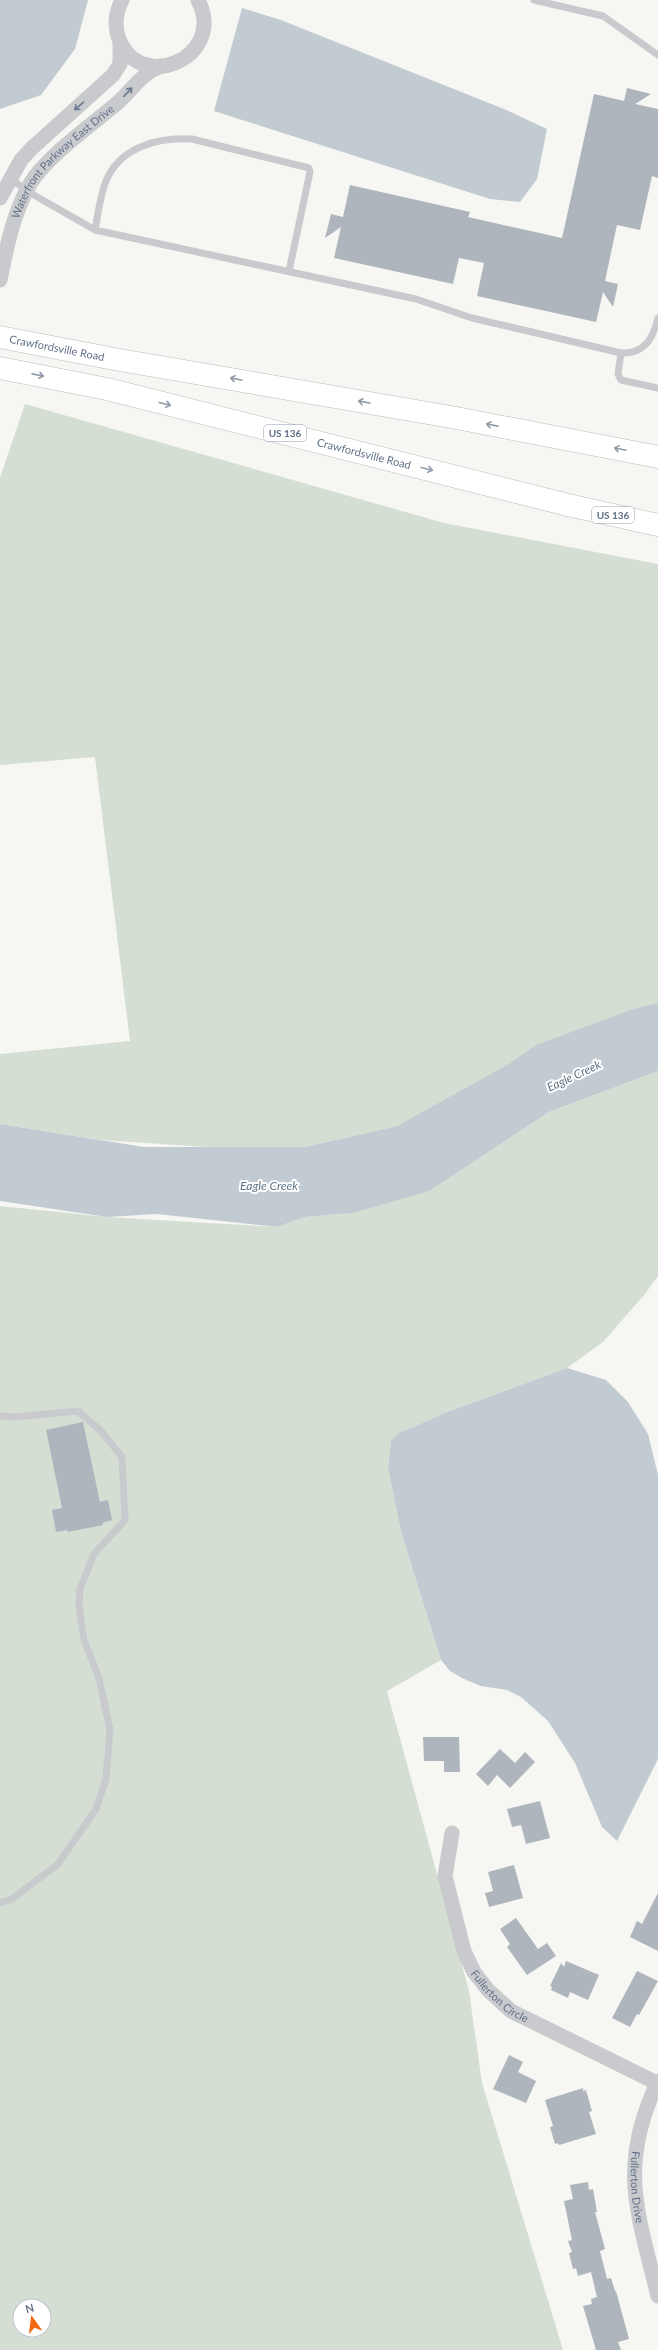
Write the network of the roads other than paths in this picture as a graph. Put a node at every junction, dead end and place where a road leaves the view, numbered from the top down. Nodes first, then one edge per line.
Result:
1 (122, 0) edge
2 (198, 0) edge
3 (534, 0) edge
4 (120, 42) junction
5 (658, 55) edge
6 (160, 66) junction
7 (10, 178) junction
8 (27, 191) junction
9 (0, 198) edge
10 (95, 230) junction
11 (289, 271) junction
12 (0, 280) edge
13 (658, 318) edge
14 (656, 335) edge
15 (0, 337) edge
16 (621, 354) junction
17 (0, 368) edge
18 (658, 388) edge
19 (658, 457) edge
20 (658, 525) edge
21 (0, 1416) edge
22 (452, 1833) dead end
23 (0, 1903) edge
24 (658, 2082) edge
25 (658, 2296) edge

1 - 4 street
2 - 6 street
3 - 5 lane
4 - 6 street
4 -> 7 street
8 -> 6 street, Waterfront Parkway East Drive
7 - 8 lane
7 - 9 street
8 - 10 lane
8 - 12 street, Waterfront Parkway East Drive
10 - 11 lane
10 - 11 lane
11 - 16 lane
13 - 14 lane
14 - 16 lane
19 -> 15 main road, Crawfordsville Road
16 - 18 lane
17 -> 20 main road, Crawfordsville Road / US 136
21 - 23 lane
22 - 24 street, Fullerton Circle
24 - 25 street, Fullerton Drive

